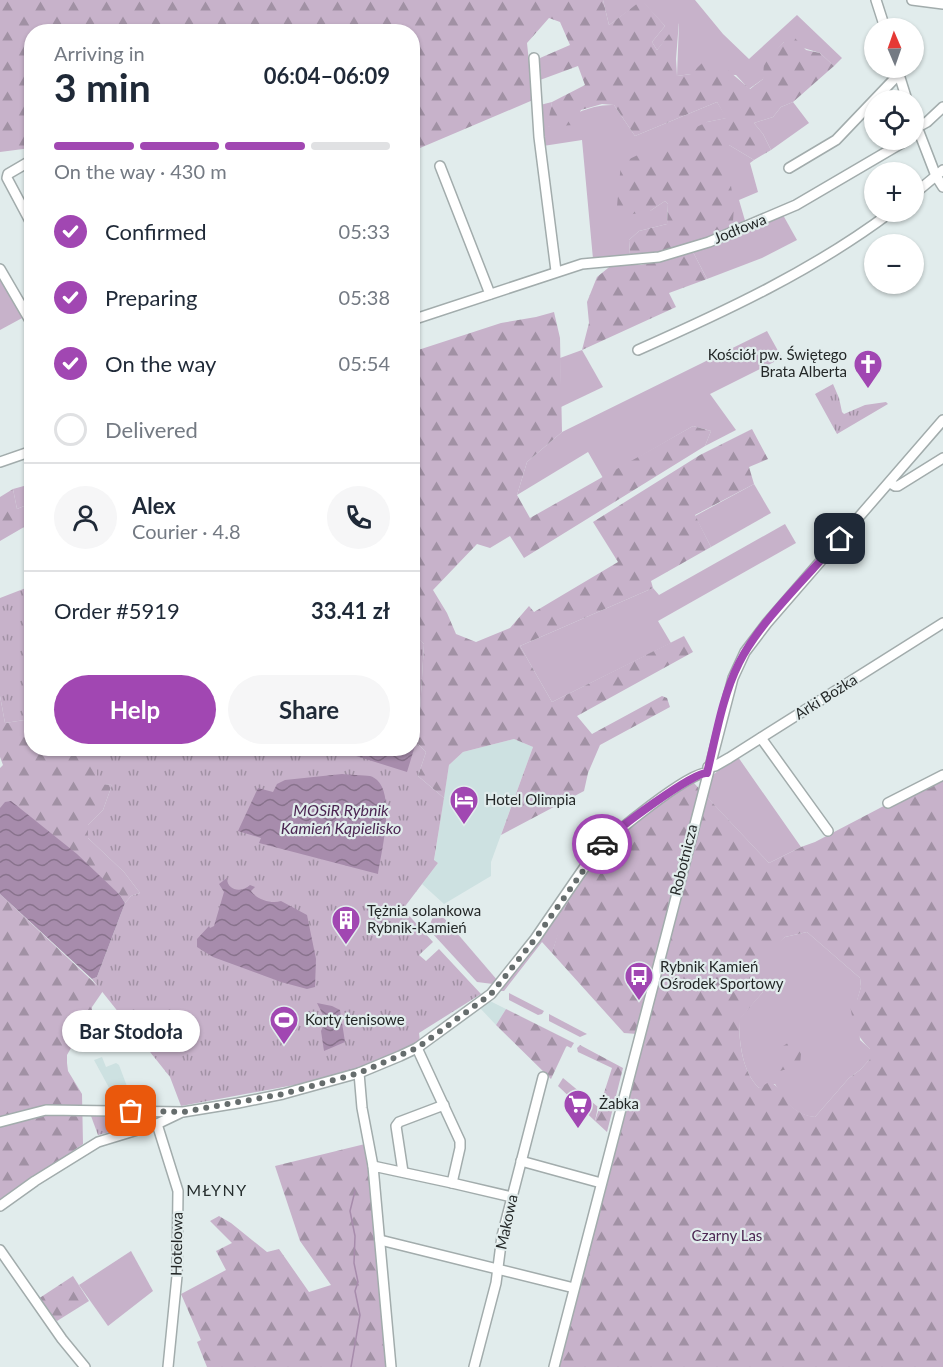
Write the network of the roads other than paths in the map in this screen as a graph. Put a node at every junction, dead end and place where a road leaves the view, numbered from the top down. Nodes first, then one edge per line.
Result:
1 (876, 0) edge
2 (912, 0) edge
3 (943, 4) edge
4 (882, 18) edge
5 (534, 58) dead end
6 (892, 78) edge
7 (943, 107) edge
8 (924, 124) edge
9 (924, 145) edge
10 (890, 150) edge
11 (24, 165) edge
12 (440, 166) dead end
13 (789, 168) dead end
14 (940, 173) edge
15 (924, 186) edge
16 (943, 187) edge
17 (24, 210) edge
18 (876, 222) edge
19 (0, 269) edge
20 (556, 272) junction
21 (490, 294) junction
22 (24, 310) edge
23 (420, 317) edge
24 (638, 350) dead end
25 (943, 420) edge
26 (24, 454) edge
27 (943, 458) edge
28 (0, 462) edge
29 (890, 483) junction
30 (943, 623) edge
31 (761, 738) junction
32 (708, 770) junction
33 (943, 775) edge
34 (888, 803) dead end
35 (828, 831) dead end
36 (417, 1048) junction
37 (359, 1073) junction
38 (543, 1077) dead end
39 (444, 1105) junction
40 (183, 1112) junction
41 (0, 1122) edge
42 (157, 1124) junction
43 (521, 1161) junction
44 (373, 1166) junction
45 (403, 1172) junction
46 (452, 1183) junction
47 (601, 1183) junction
48 (512, 1197) junction
49 (0, 1206) edge
50 (380, 1240) junction
51 (0, 1250) edge
52 (498, 1269) junction
53 (574, 1288) junction
54 (85, 1367) edge
55 (168, 1367) edge
56 (391, 1367) edge
57 (474, 1367) edge
58 (554, 1367) edge

1 - 4 street
2 - 3 street
5 - 20 street
6 - 13 street
7 - 8 street
9 - 14 street
10 - 20 street, Jodłowa
11 - 17 street
12 - 21 street
14 - 15 street
14 - 16 street
18 - 24 street
19 - 22 street
20 - 21 street, Jodłowa
21 - 23 street, Jodłowa
25 - 29 street, Robotnicza
26 - 28 street
27 - 29 street
29 - 32 street, Robotnicza
30 - 31 street, Arki Bożka
31 - 32 street, Arki Bożka
31 - 35 street
32 - 36 street
32 - 47 street, Robotnicza
33 - 34 street
36 - 37 street
36 - 39 street
37 - 40 street
37 - 44 street
38 - 43 street, Makowa
39 - 45 street
39 - 46 street
40 - 41 street
40 - 42 street
42 - 49 street
42 - 55 street, Hotelowa
43 - 47 street
43 - 48 street, Makowa
44 - 45 street
44 - 50 street
45 - 46 street
46 - 48 street
47 - 53 street, Robotnicza
48 - 52 street, Makowa
50 - 52 street
50 - 56 street
51 - 54 street
52 - 53 street
52 - 57 street, Makowa
53 - 58 street, Robotnicza

